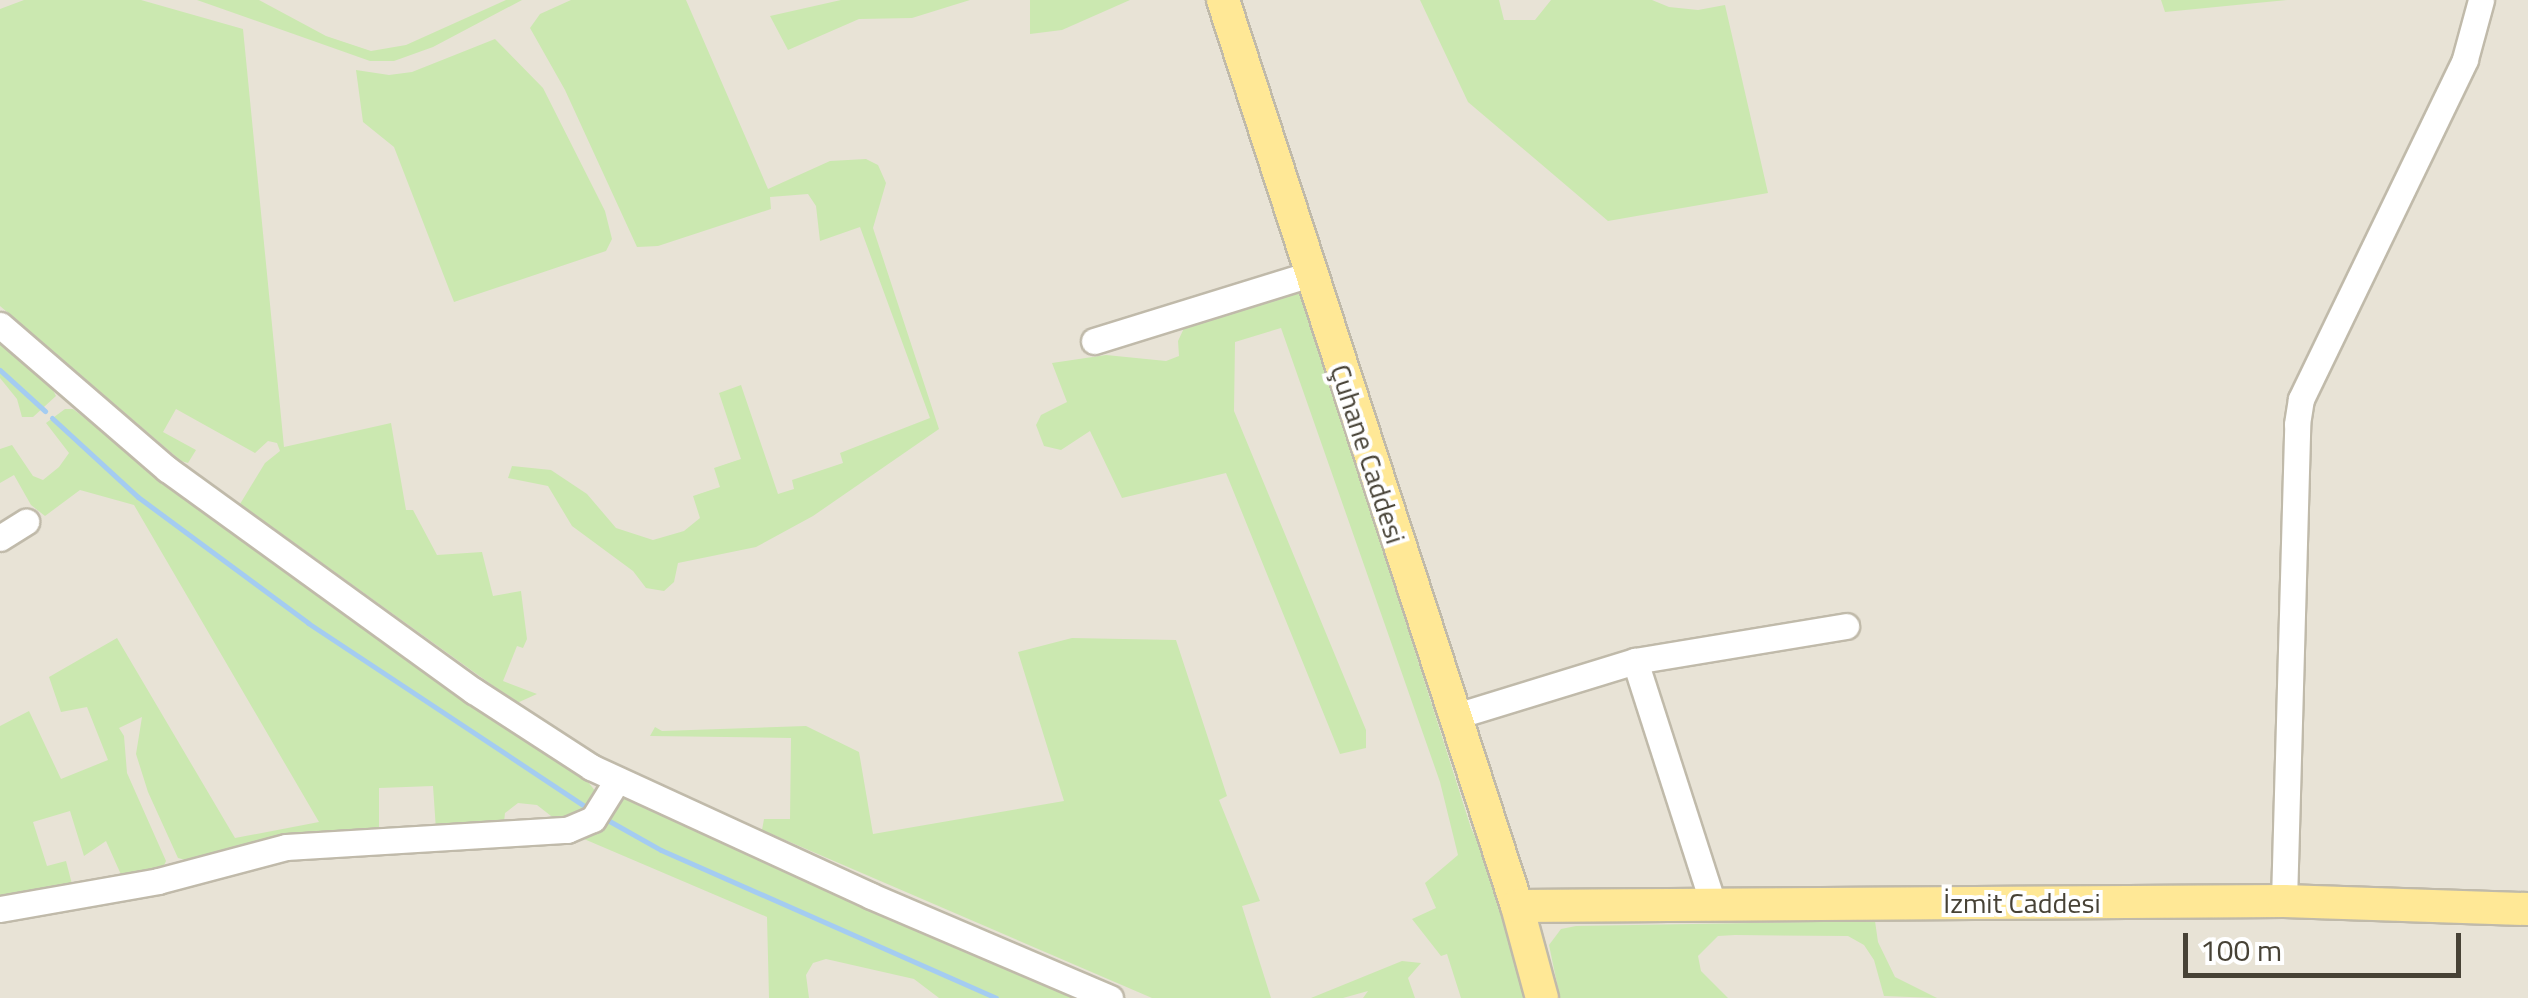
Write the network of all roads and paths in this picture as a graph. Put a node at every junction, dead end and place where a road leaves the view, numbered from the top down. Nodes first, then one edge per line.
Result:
1 (1223, 0) edge
2 (2481, 0) edge
3 (1310, 274) junction
4 (0, 324) edge
5 (1094, 341) dead end
6 (26, 522) dead end
7 (0, 538) edge
8 (1846, 626) dead end
9 (1635, 661) junction
10 (1454, 717) junction
11 (605, 800) junction
12 (2284, 901) junction
13 (1714, 904) junction
14 (1517, 906) junction
15 (0, 908) edge
16 (2528, 910) edge
17 (1110, 998) edge
18 (1542, 998) edge

1 - 3 main road, Çuhane Caddesi
2 - 12 street
3 - 5 street
3 - 10 main road, Çuhane Caddesi
4 - 11 street
6 - 7 street
8 - 9 street
9 - 10 street
9 - 13 street
10 - 14 main road, Çuhane Caddesi
11 - 15 street
11 - 17 street
12 - 13 main road, İzmit Caddesi
12 - 16 main road, İzmit Caddesi
13 - 14 main road, İzmit Caddesi
14 - 18 main road, Çuhane Caddesi

